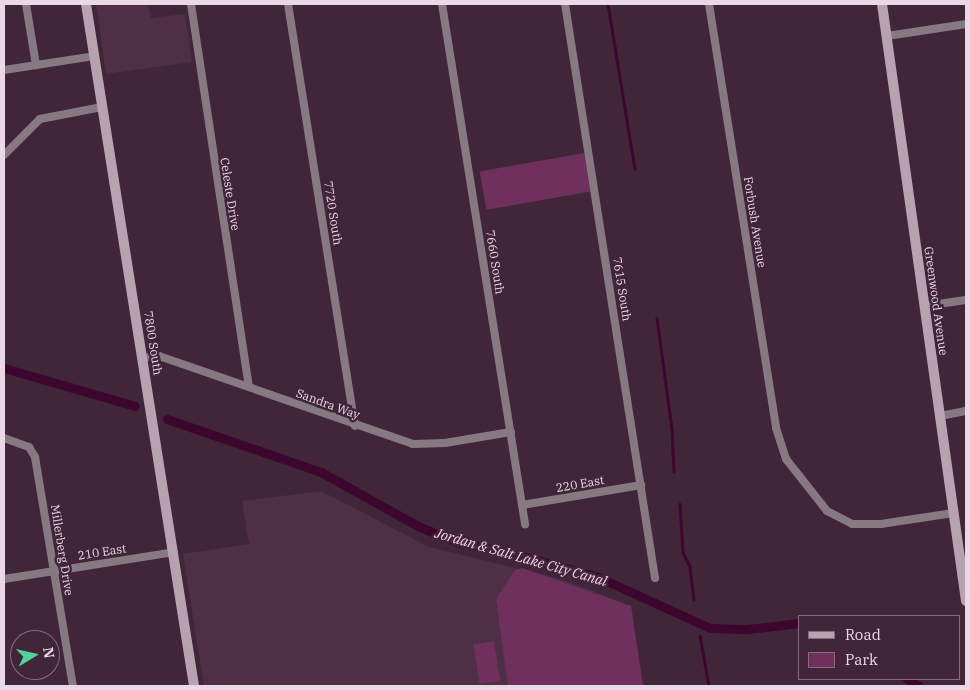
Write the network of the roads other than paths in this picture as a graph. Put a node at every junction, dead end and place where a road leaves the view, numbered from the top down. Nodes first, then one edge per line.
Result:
1 (26, 4) edge
2 (86, 4) edge
3 (192, 4) edge
4 (288, 4) edge
5 (442, 4) edge
6 (565, 4) edge
7 (709, 4) edge
8 (882, 4) edge
9 (966, 24) edge
10 (886, 36) junction
11 (94, 56) junction
12 (36, 65) junction
13 (4, 70) edge
14 (102, 107) junction
15 (4, 154) edge
16 (966, 300) edge
17 (925, 306) junction
18 (142, 358) junction
19 (249, 388) junction
20 (966, 411) edge
21 (940, 416) junction
22 (355, 426) junction
23 (511, 432) junction
24 (4, 438) edge
25 (641, 485) junction
26 (522, 505) junction
27 (953, 513) junction
28 (526, 524) dead end
29 (174, 552) junction
30 (54, 571) junction
31 (655, 578) dead end
32 (4, 579) edge
33 (966, 601) edge
34 (72, 686) edge
35 (194, 686) edge

1 - 12 street
2 - 11 main road, 7800 South
3 - 19 street, Celeste Drive
4 - 22 street, 7720 South
5 - 23 street, 7660 South
6 - 25 street, 7615 South
7 - 27 street, Forbush Avenue
8 - 10 main road, Greenwood Avenue
9 - 10 street
10 - 17 main road, Greenwood Avenue
11 - 12 street
11 - 14 main road, 7800 South
12 - 13 street
14 - 15 street
14 - 18 main road, 7800 South
16 - 17 street
17 - 21 main road, Greenwood Avenue
18 - 19 street, Sandra Way
18 - 29 main road, 7800 South
19 - 22 street, Sandra Way
20 - 21 street
21 - 27 main road, Greenwood Avenue
22 - 23 street, Sandra Way
23 - 26 street, 7660 South
24 - 30 street, Millerberg Drive
25 - 26 street, 220 East
25 - 31 street, 7615 South
26 - 28 street, 7660 South
27 - 33 main road, Greenwood Avenue
29 - 30 street, 210 East
29 - 35 main road, 7800 South
30 - 32 street, 210 East
30 - 34 street, Millerberg Drive

